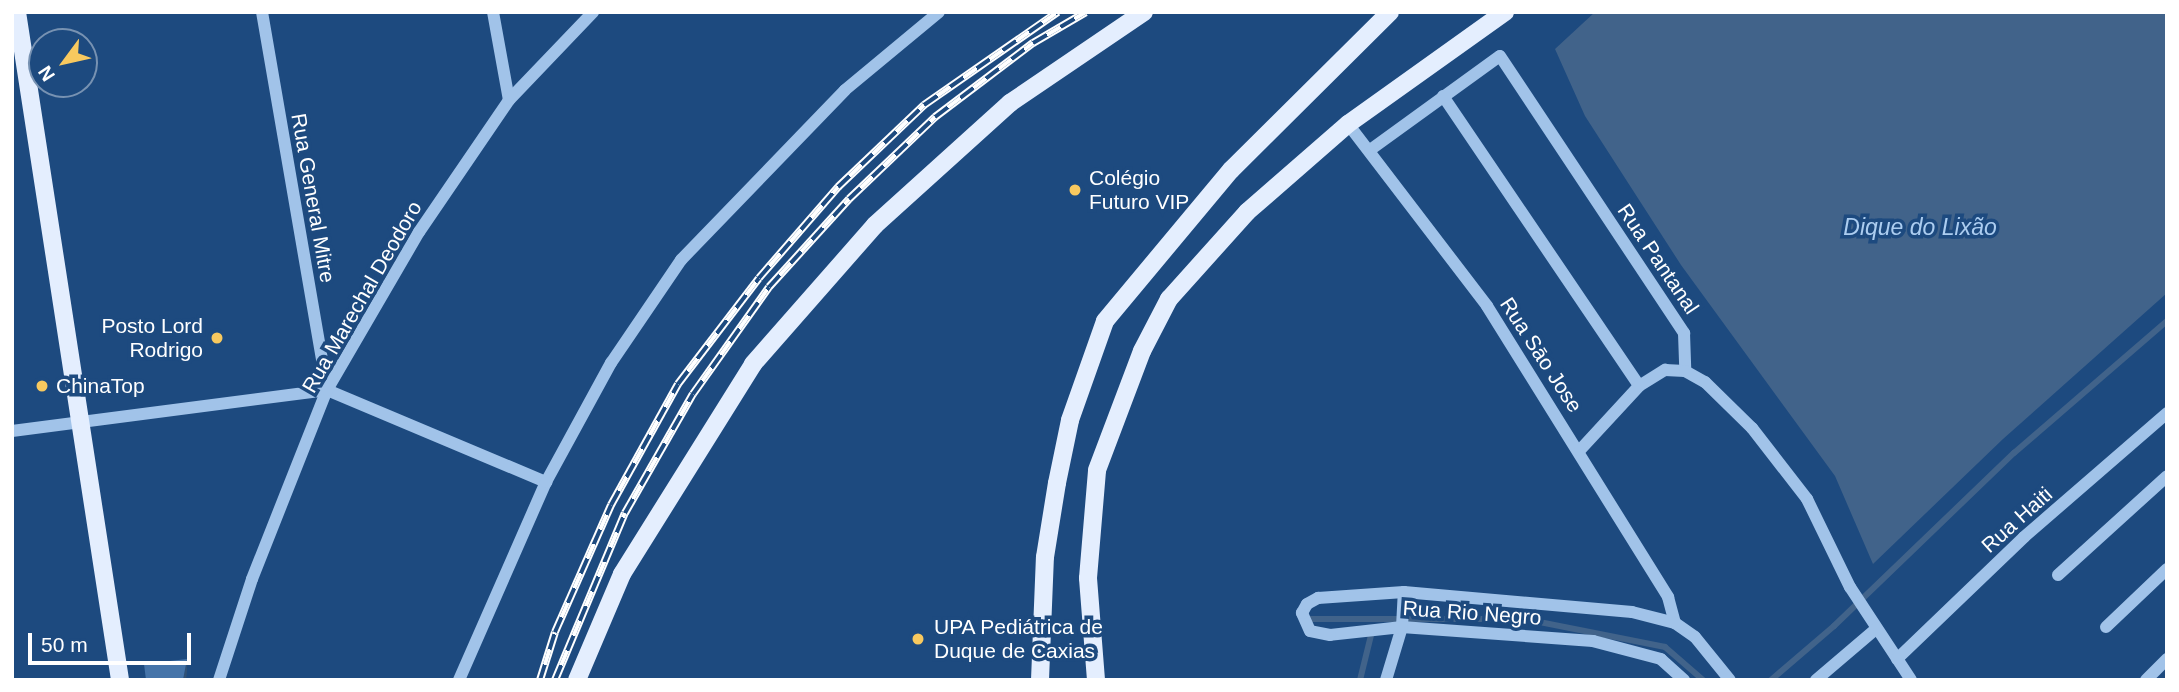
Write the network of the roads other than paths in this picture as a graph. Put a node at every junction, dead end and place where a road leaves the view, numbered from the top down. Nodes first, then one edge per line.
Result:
1 (17, 12) edge
2 (262, 12) edge
3 (493, 12) edge
4 (593, 12) edge
5 (939, 12) edge
6 (1144, 12) edge
7 (1390, 12) edge
8 (1505, 12) edge
9 (1443, 96) junction
10 (509, 100) junction
11 (1348, 124) junction
12 (1370, 150) junction
13 (1685, 371) junction
14 (1639, 386) junction
15 (327, 390) junction
16 (2167, 413) edge
17 (80, 421) junction
18 (12, 431) edge
19 (1580, 450) junction
20 (2167, 476) edge
21 (546, 482) junction
22 (2167, 569) edge
23 (2059, 575) dead end
24 (1404, 597) junction
25 (1402, 623) junction
26 (1675, 623) junction
27 (1873, 625) junction
28 (2106, 627) dead end
29 (1898, 659) junction
30 (2167, 659) edge
31 (1729, 679) edge
32 (120, 680) edge
33 (219, 680) edge
34 (459, 680) edge
35 (577, 680) edge
36 (1040, 680) edge
37 (1096, 680) edge
38 (1386, 680) edge
39 (1684, 680) edge
40 (1816, 680) edge
41 (1911, 680) edge
42 (2146, 680) edge

1 - 17 main road
2 - 15 street, Rua General Mitre
3 - 10 street
4 - 10 street, Rua Marechal Deodoro
5 - 21 street
6 - 35 main road
7 - 36 main road
8 - 11 main road
9 - 12 street, Rua Pantanal
9 - 13 street, Rua Pantanal
9 - 14 street
10 - 15 street, Rua Marechal Deodoro
11 - 12 street, Rua Sāo Jose
11 - 37 main road
12 - 19 street, Rua Sāo Jose
13 - 14 street
13 - 27 street
14 - 19 street
15 - 17 street
15 - 21 street
15 - 33 street, Rua Marechal Deodoro
16 - 29 street, Rua Haiti
17 - 18 street
17 - 32 main road
19 - 26 street, Rua Sāo Jose
20 - 23 street
21 - 34 street
22 - 28 street
24 - 25 street
24 - 25 street, Rua Rio Negro
24 - 26 street
25 - 38 street
25 - 39 street, Rua Rio Negro
26 - 31 street
27 - 29 street
27 - 40 street
29 - 41 street
30 - 42 street

